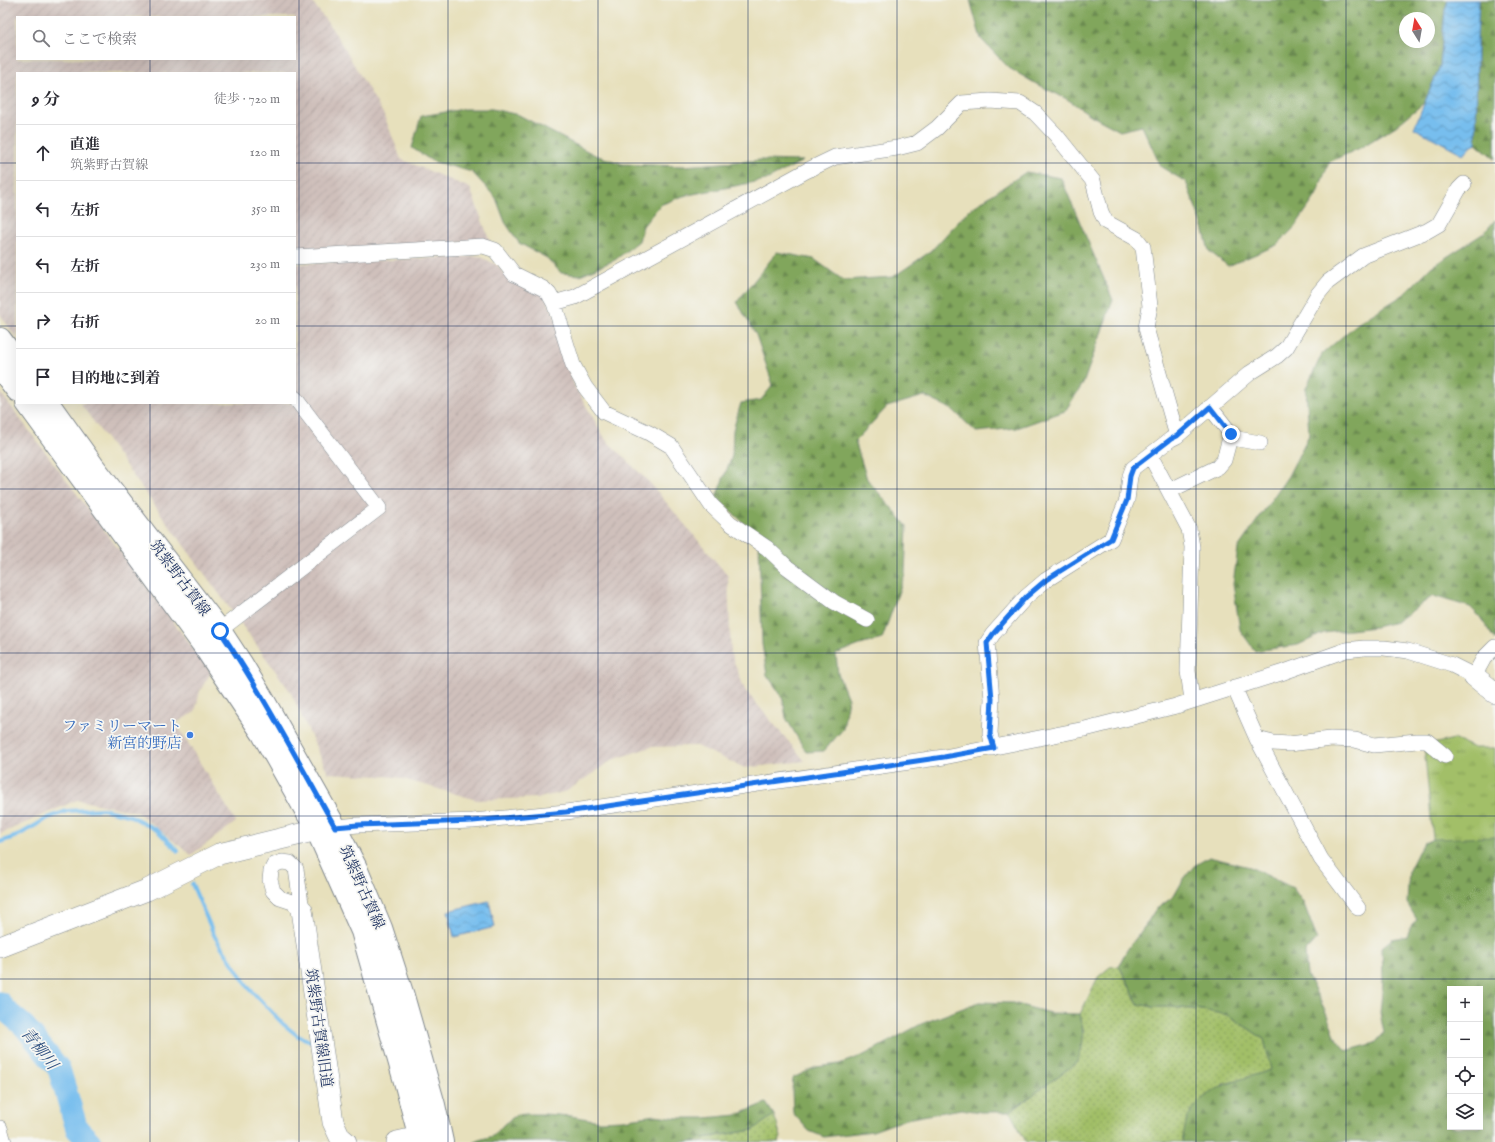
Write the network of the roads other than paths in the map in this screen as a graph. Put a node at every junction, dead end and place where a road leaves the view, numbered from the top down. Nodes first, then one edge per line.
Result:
1 (1464, 184) dead end
2 (296, 258) edge
3 (554, 303) junction
4 (0, 339) edge
5 (9, 366) edge
6 (16, 387) edge
7 (296, 399) edge
8 (27, 404) edge
9 (49, 404) edge
10 (1210, 407) junction
11 (1231, 434) junction
12 (1177, 436) junction
13 (1260, 443) dead end
14 (1150, 455) junction
15 (1169, 491) junction
16 (867, 620) dead end
17 (220, 631) junction
18 (202, 643) junction
19 (1495, 647) edge
20 (1474, 676) junction
21 (1234, 687) junction
22 (1495, 693) edge
23 (1192, 700) junction
24 (1257, 739) junction
25 (994, 748) junction
26 (1445, 756) dead end
27 (326, 829) junction
28 (1358, 908) dead end
29 (302, 910) dead end
30 (0, 947) edge
31 (0, 1128) edge
32 (431, 1138) edge
33 (4, 1142) edge
34 (346, 1142) edge
35 (397, 1142) edge

1 - 10 street
2 - 3 street
3 - 12 street
3 - 16 street
4 - 5 main road
5 - 6 main road
7 - 17 street
8 - 18 main road, 筑紫野古賀線
9 - 17 main road, 筑紫野古賀線
10 - 11 street
10 - 12 street
11 - 13 street
11 - 15 street
12 - 14 street
14 - 15 street
14 - 25 street
15 - 23 street
17 - 18 street
17 - 27 main road, 筑紫野古賀線
18 - 27 main road, 筑紫野古賀線
19 - 20 street
20 - 21 street
20 - 22 street
21 - 23 street
21 - 24 street
23 - 25 street
24 - 26 street
24 - 28 street
25 - 27 street
27 - 30 street
27 - 32 main road, 筑紫野古賀線
29 - 34 street, 筑紫野古賀線旧道
31 - 33 street
32 - 35 street

